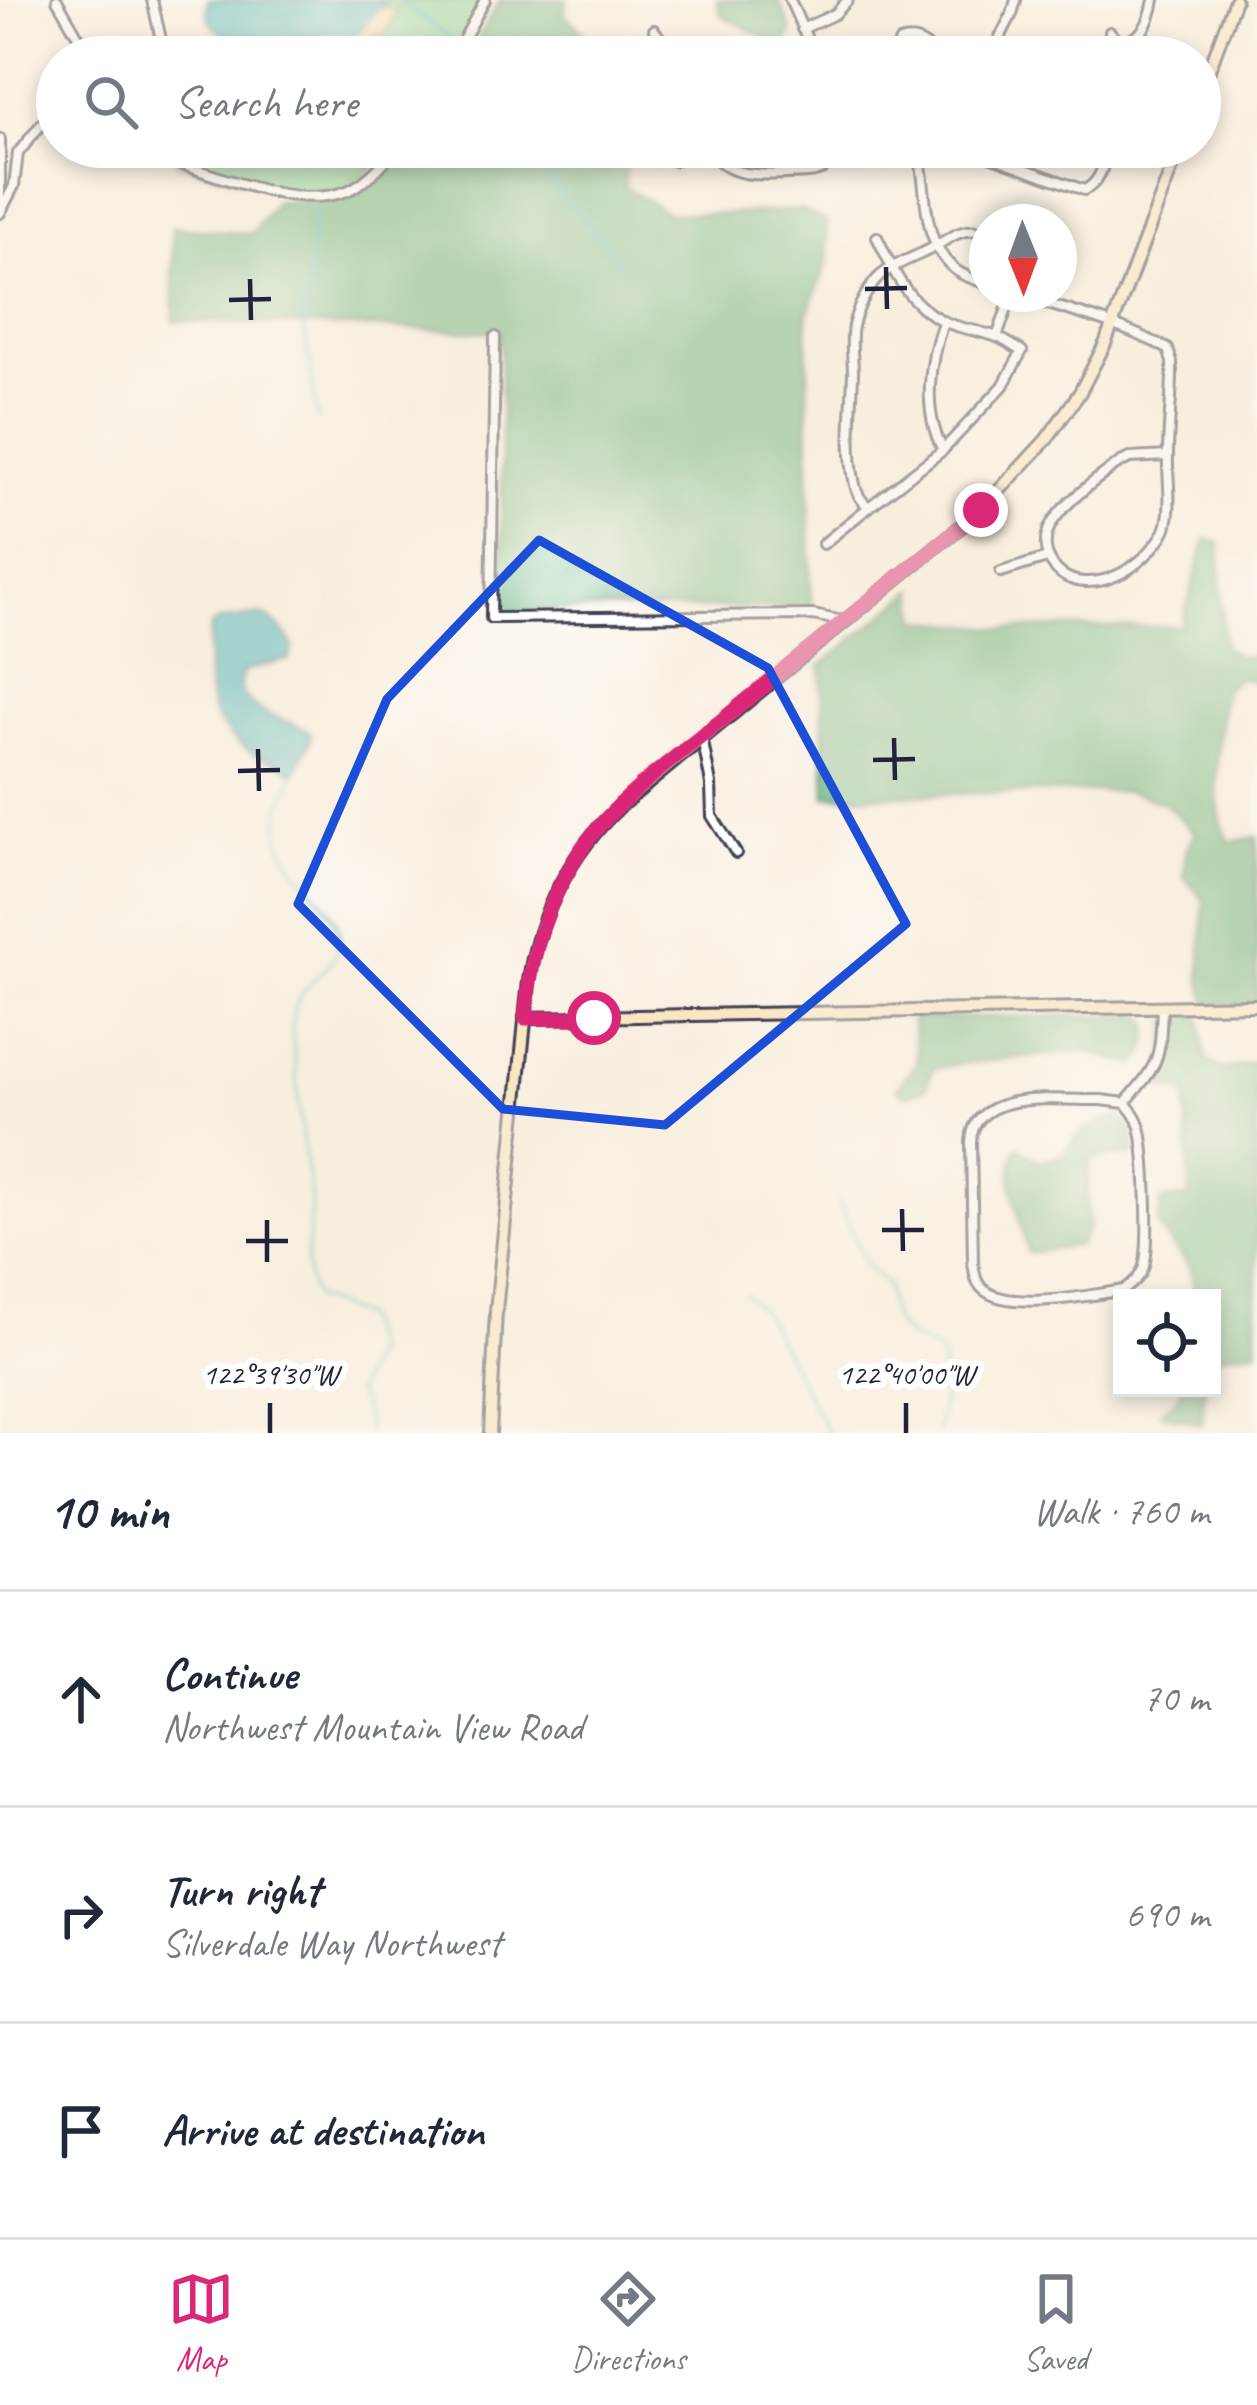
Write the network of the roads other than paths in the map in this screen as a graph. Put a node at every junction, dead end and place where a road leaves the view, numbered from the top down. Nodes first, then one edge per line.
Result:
1 (57, 0) edge
2 (152, 0) edge
3 (485, 0) edge
4 (790, 0) edge
5 (848, 0) edge
6 (1016, 0) edge
7 (1154, 0) edge
8 (1235, 0) edge
9 (802, 29) junction
10 (654, 30) dead end
11 (1110, 32) dead end
12 (78, 36) edge
13 (160, 36) edge
14 (465, 36) edge
15 (659, 36) edge
16 (805, 36) edge
17 (1001, 36) edge
18 (1114, 36) edge
19 (1139, 36) edge
20 (1221, 38) edge
21 (36, 131) edge
22 (0, 140) edge
23 (193, 168) edge
24 (377, 168) edge
25 (728, 168) edge
26 (822, 168) edge
27 (922, 168) edge
28 (1023, 168) edge
29 (1102, 168) edge
30 (1172, 168) edge
31 (0, 210) edge
32 (969, 230) edge
33 (877, 237) dead end
34 (936, 245) junction
35 (893, 269) junction
36 (969, 276) edge
37 (1006, 312) edge
38 (1071, 312) edge
39 (943, 322) junction
40 (1113, 325) junction
41 (495, 337) dead end
42 (997, 337) junction
43 (943, 451) junction
44 (1168, 456) junction
45 (869, 508) junction
46 (823, 544) dead end
47 (1047, 558) junction
48 (1001, 572) dead end
49 (843, 621) junction
50 (702, 736) junction
51 (736, 853) dead end
52 (1257, 1005) edge
53 (1162, 1006) junction
54 (525, 1018) junction
55 (1125, 1103) junction
56 (490, 1433) edge

1 - 12 street
2 - 13 street
3 - 14 street
4 - 9 street
5 - 9 street
6 - 17 street
7 - 19 street
8 - 20 main road
9 - 16 street
10 - 15 street
11 - 18 street
21 - 31 street
22 - 31 street
23 - 24 street
25 - 26 street
27 - 34 street
28 - 29 street
30 - 40 main road
32 - 34 street
33 - 35 street
34 - 35 street
34 - 36 street
35 - 39 street
35 - 45 street
37 - 42 street
38 - 40 street
39 - 42 street
39 - 43 street
40 - 44 street
40 - 49 main road
41 - 49 street
42 - 43 street
43 - 45 street
44 - 47 street
44 - 47 street
45 - 46 street
47 - 48 street
49 - 50 main road
50 - 51 street
50 - 54 main road
52 - 53 main road
53 - 54 main road
53 - 55 street
54 - 56 main road
55 - 55 street

